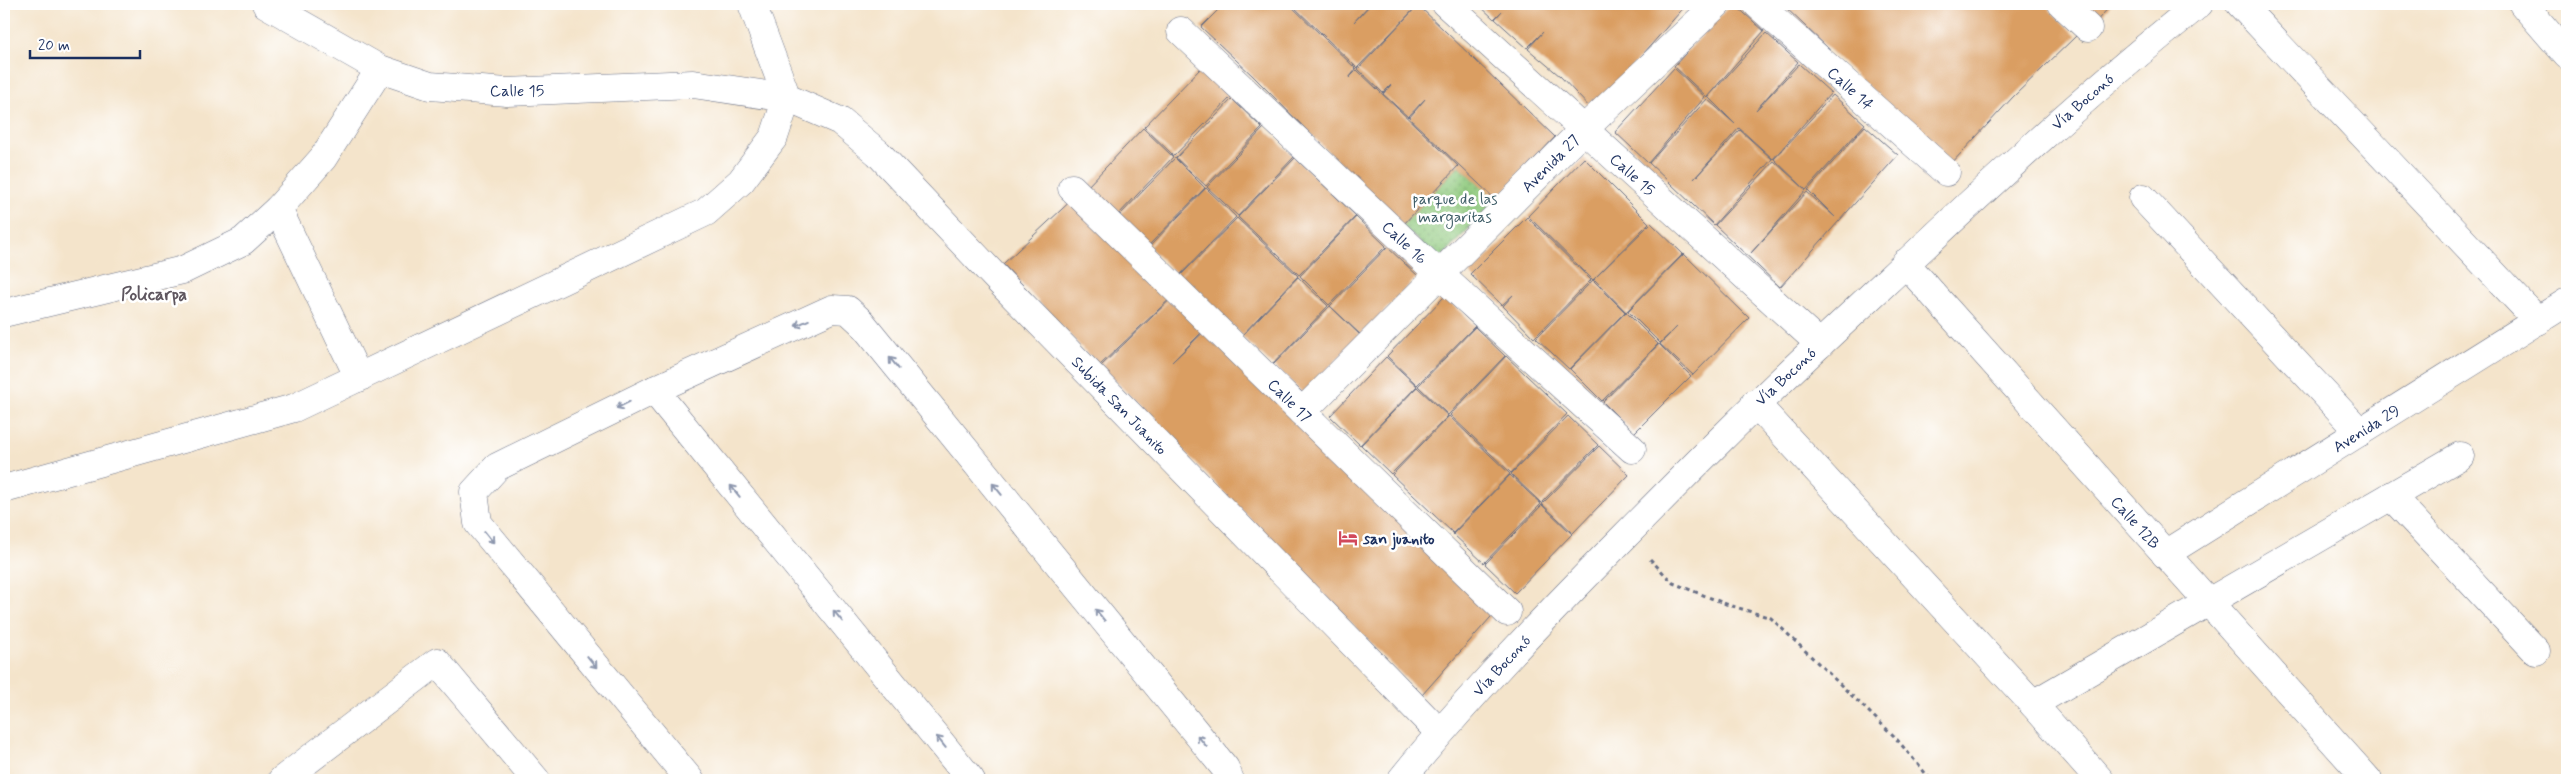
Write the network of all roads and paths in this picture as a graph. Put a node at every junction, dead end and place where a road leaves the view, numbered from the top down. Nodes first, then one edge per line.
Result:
1 (266, 4) edge
2 (752, 4) edge
3 (1446, 4) edge
4 (1717, 4) edge
5 (1757, 4) edge
6 (2062, 4) edge
7 (2199, 4) edge
8 (2240, 4) edge
9 (2524, 4) edge
10 (2088, 28) dead end
11 (1181, 30) dead end
12 (2567, 55) edge
13 (380, 69) junction
14 (787, 98) junction
15 (1584, 129) junction
16 (1946, 172) dead end
17 (1072, 188) dead end
18 (2143, 198) dead end
19 (278, 209) junction
20 (1905, 263) junction
21 (1439, 274) junction
22 (2567, 302) edge
23 (4, 313) edge
24 (2538, 321) junction
25 (1820, 344) junction
26 (359, 378) junction
27 (654, 390) junction
28 (1755, 403) junction
29 (1302, 412) junction
30 (2360, 432) junction
31 (1632, 449) dead end
32 (2460, 456) dead end
33 (4, 489) edge
34 (2391, 496) junction
35 (1627, 534) junction
36 (2165, 554) junction
37 (2208, 602) junction
38 (1507, 612) dead end
39 (2536, 651) dead end
40 (2033, 704) junction
41 (1439, 732) junction
42 (282, 780) edge
43 (536, 780) edge
44 (690, 780) edge
45 (971, 780) edge
46 (1230, 780) edge
47 (1401, 780) edge
48 (1931, 780) edge
49 (2100, 780) edge
50 (2368, 780) edge

1 - 13 street, Calle 15
2 - 14 street
3 - 15 street, Calle 15
4 - 15 street, Avenida 27
5 - 16 street, Calle 14
6 - 10 street
7 - 20 street, Vía Boconó
8 - 24 street
9 - 12 street
11 - 21 street, Calle 16
13 - 14 street, Calle 15
13 - 19 street
14 - 26 street
14 - 41 street, Subida San Juanito
15 - 21 street, Avenida 27
15 - 25 street, Calle 15
17 - 29 street, Calle 17
18 - 30 street
19 - 23 street
19 - 26 street
20 - 25 street, Vía Boconó
20 - 36 street, Calle 12B
21 - 29 street, Avenida 27
21 - 31 street, Calle 16
22 - 24 street, Avenida 29
24 - 30 street, Avenida 29
25 - 28 street, Vía Boconó
26 - 33 street
27 -> 44 street
45 -> 27 street
46 -> 27 street
28 - 35 street, Vía Boconó
28 - 40 street
29 - 38 street, Calle 17
30 - 36 street, Avenida 29
32 - 34 street
34 - 37 street
34 - 39 street
35 - 41 street, Vía Boconó
35 - 48 path
36 - 37 street, Calle 12B
37 - 40 street
37 - 50 street, Calle 12B
40 - 49 street
41 - 47 street, Vía Boconó
42 - 43 street

